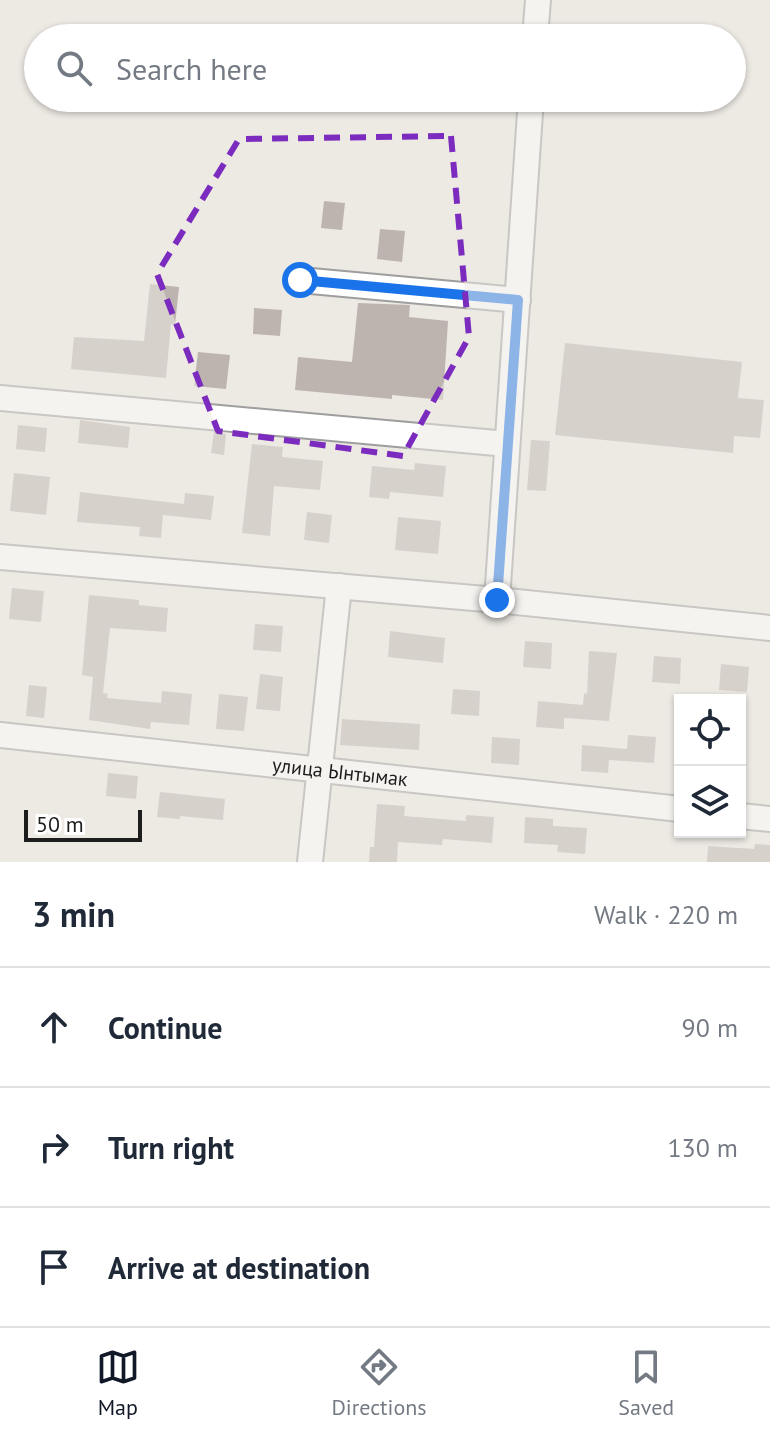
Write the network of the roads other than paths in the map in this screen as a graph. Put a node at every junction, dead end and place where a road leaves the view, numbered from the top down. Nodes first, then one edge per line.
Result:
1 (538, 0) edge
2 (536, 24) edge
3 (530, 112) edge
4 (300, 280) dead end
5 (518, 300) junction
6 (0, 398) edge
7 (507, 444) junction
8 (0, 557) edge
9 (339, 586) junction
10 (497, 600) junction
11 (770, 628) edge
12 (0, 735) edge
13 (321, 770) junction
14 (674, 808) edge
15 (746, 817) edge
16 (770, 819) edge
17 (310, 862) edge

1 - 2 street
3 - 5 street
4 - 5 street
5 - 7 street
6 - 7 street
7 - 10 street
8 - 9 street
9 - 10 street
9 - 13 street
10 - 11 street
12 - 13 street, улица Ынтымак
13 - 14 street, улица Ынтымак
13 - 17 street
15 - 16 street

